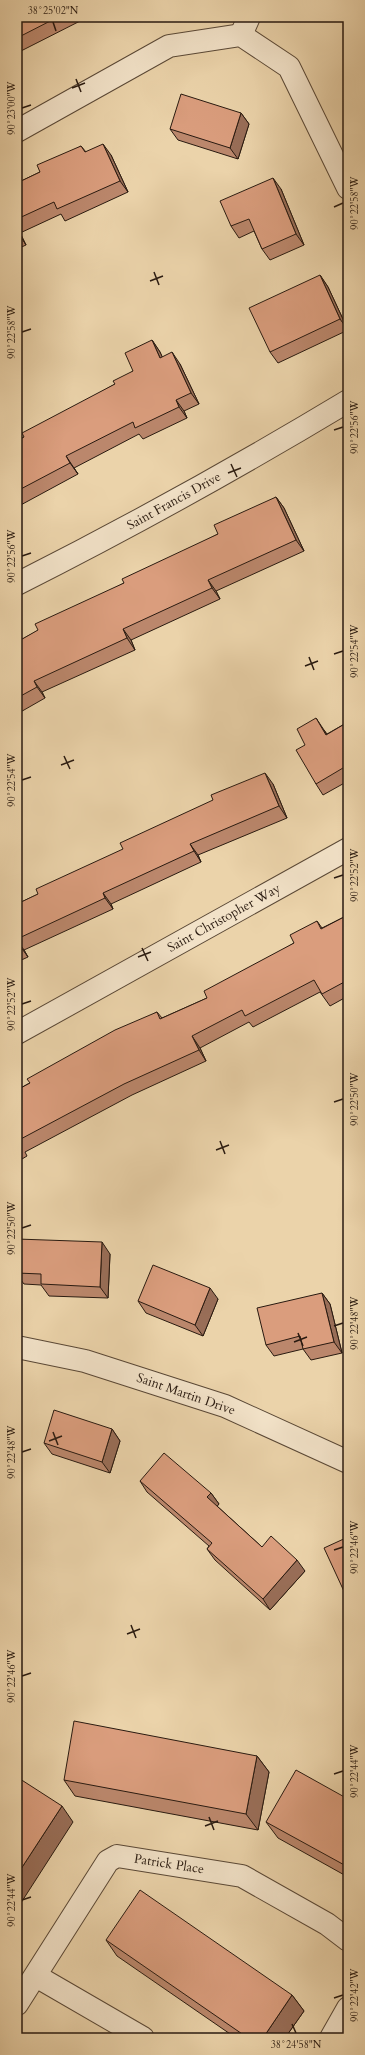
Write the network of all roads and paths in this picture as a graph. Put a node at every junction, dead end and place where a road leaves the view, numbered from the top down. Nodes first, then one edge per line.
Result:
1 (245, 26) edge
2 (17, 131) edge
3 (348, 188) edge
4 (348, 401) edge
5 (17, 584) edge
6 (348, 849) edge
7 (17, 1033) edge
8 (17, 1347) edge
9 (348, 1462) edge
10 (348, 1940) edge
11 (36, 1976) junction
12 (17, 2004) edge
13 (348, 2008) edge
14 (143, 2038) edge
15 (331, 2038) edge

1 - 2 street
1 - 3 street
4 - 5 street, Saint Francis Drive
6 - 7 street, Saint Christopher Way
8 - 9 street, Saint Martin Drive
10 - 11 street, Patrick Place
11 - 12 street, Patrick Place
11 - 14 street
13 - 15 street

